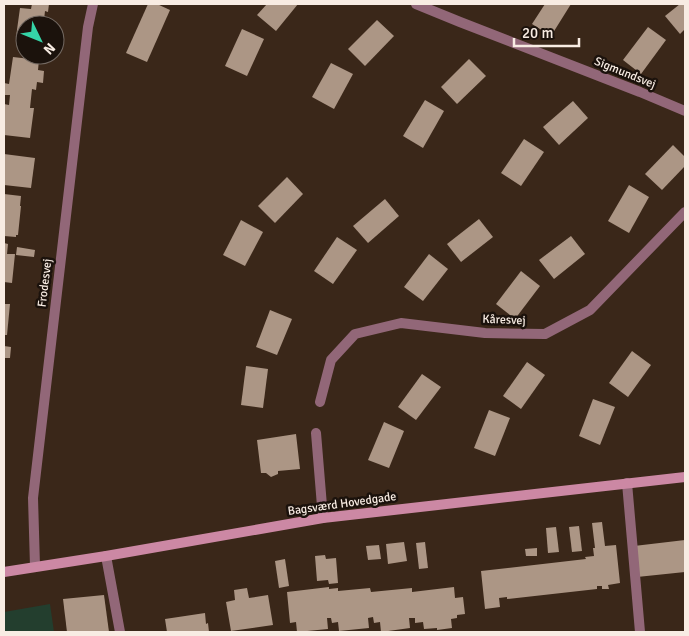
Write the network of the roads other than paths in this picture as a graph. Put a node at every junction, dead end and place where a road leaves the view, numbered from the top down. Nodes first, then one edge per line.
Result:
1 (93, 4) edge
2 (416, 4) edge
3 (685, 111) edge
4 (685, 212) edge
5 (320, 402) dead end
6 (316, 433) dead end
7 (685, 477) edge
8 (627, 484) junction
9 (323, 518) junction
10 (106, 556) junction
11 (35, 566) junction
12 (4, 572) edge
13 (120, 632) edge
14 (640, 632) edge

1 - 11 street, Frodesvej
2 - 3 street, Sigmundsvej
4 - 5 street, Kåresvej
6 - 9 street
7 - 8 street, Bagsværd Hovedgade
8 - 9 street, Bagsværd Hovedgade
8 - 14 street
9 - 10 street, Bagsværd Hovedgade
10 - 11 street, Bagsværd Hovedgade
10 - 13 street
11 - 12 street, Bagsværd Hovedgade

